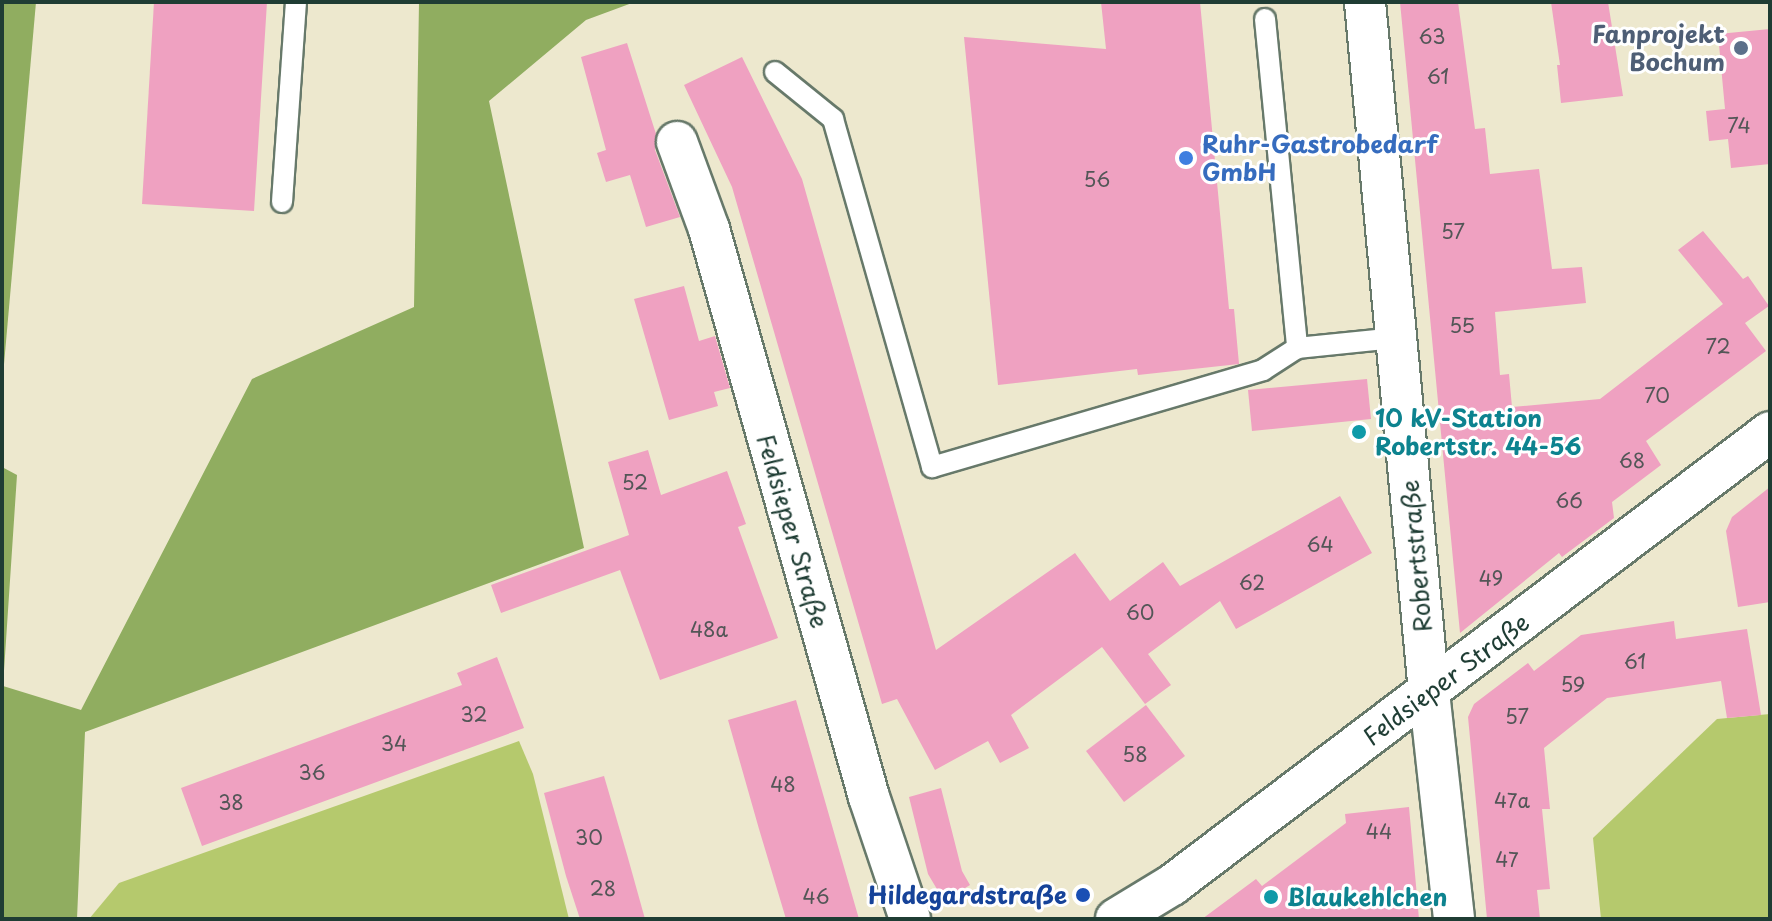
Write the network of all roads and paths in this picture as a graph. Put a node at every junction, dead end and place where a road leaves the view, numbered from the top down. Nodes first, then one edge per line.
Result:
1 (296, 2) edge
2 (1365, 2) edge
3 (1265, 19) dead end
4 (775, 72) dead end
5 (677, 142) dead end
6 (282, 202) dead end
7 (1396, 338) junction
8 (1297, 348) junction
9 (1770, 432) edge
10 (1429, 692) junction
11 (910, 919) edge
12 (1116, 919) edge
13 (1454, 919) edge

1 - 6 lane
2 - 7 street, Robertstraße
3 - 8 lane
4 - 8 lane
5 - 11 street, Feldsieper Straße
7 - 8 lane
7 - 10 street, Robertstraße
9 - 10 street, Feldsieper Straße
10 - 12 street, Feldsieper Straße
10 - 13 street, Robertstraße

